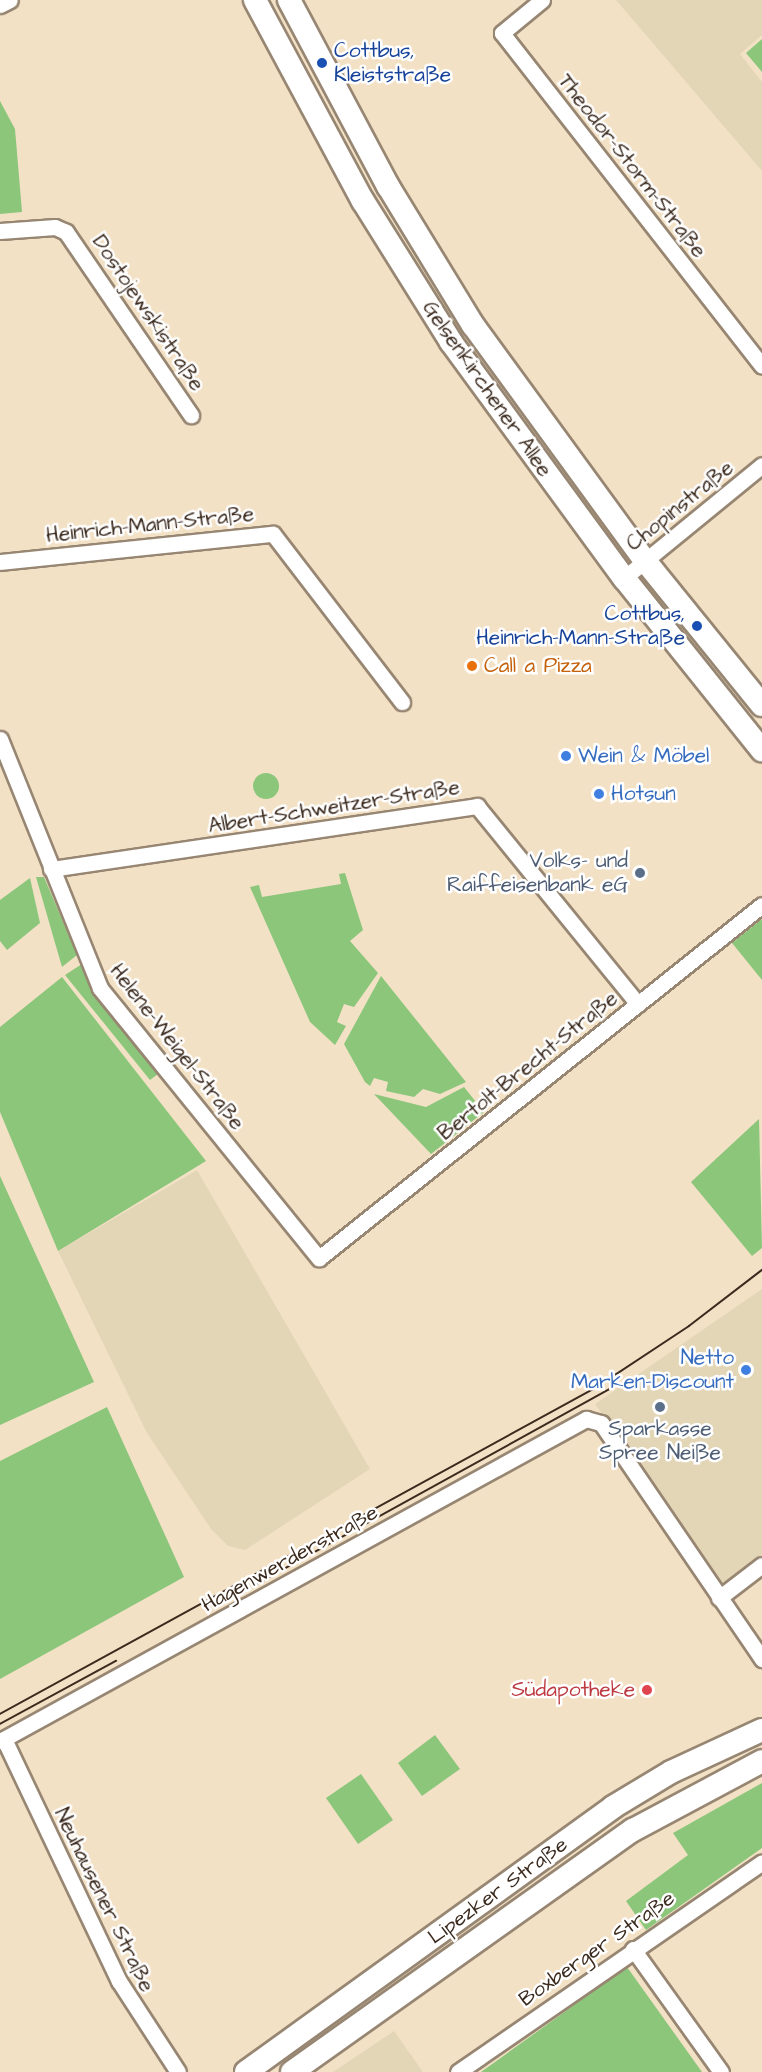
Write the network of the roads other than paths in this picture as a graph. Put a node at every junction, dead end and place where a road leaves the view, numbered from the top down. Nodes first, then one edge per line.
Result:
1 (10, 0) edge
2 (255, 0) edge
3 (289, 0) edge
4 (542, 0) edge
5 (0, 5) edge
6 (0, 231) edge
7 (762, 366) edge
8 (191, 415) dead end
9 (762, 465) edge
10 (0, 562) edge
11 (646, 562) junction
12 (624, 578) junction
13 (402, 702) dead end
14 (762, 705) edge
15 (0, 739) edge
16 (762, 750) edge
17 (51, 869) junction
18 (762, 905) edge
19 (638, 1004) junction
20 (320, 1258) joint
21 (762, 1565) edge
22 (719, 1598) junction
23 (762, 1659) edge
24 (762, 1730) edge
25 (2, 1740) edge
26 (762, 1761) edge
27 (762, 1862) edge
28 (633, 1949) junction
29 (178, 2072) edge
30 (246, 2072) edge
31 (292, 2072) edge
32 (458, 2072) edge
33 (721, 2072) edge

1 - 5 street
2 - 12 main road, Gelsenkirchener Allee
3 - 11 main road, Gelsenkirchener Allee
4 - 7 street, Theodor-Storm-Straße
6 - 8 street, Dostojewskistraße
9 - 11 street, Chopinstraße
10 - 13 street, Heinrich-Mann-Straße
11 - 12 street, Chopinstraße
11 - 14 main road, Gelsenkirchener Allee
12 - 16 main road, Gelsenkirchener Allee
15 - 17 street, Helene-Weigel-Straße
17 - 19 street, Albert-Schweitzer-Straße
17 - 20 street, Helene-Weigel-Straße
18 - 19 street, Bertolt-Brecht-Straße
19 - 20 street, Bertolt-Brecht-Straße
21 - 22 street
22 - 23 street
22 - 25 street, Hagenwerderstraße
24 - 30 main road, Lipezker Straße
25 - 29 street, Neuhausener Straße
26 - 31 main road, Lipezker Straße
27 - 28 street, Boxberger Straße
28 - 32 street, Boxberger Straße
28 - 33 street

